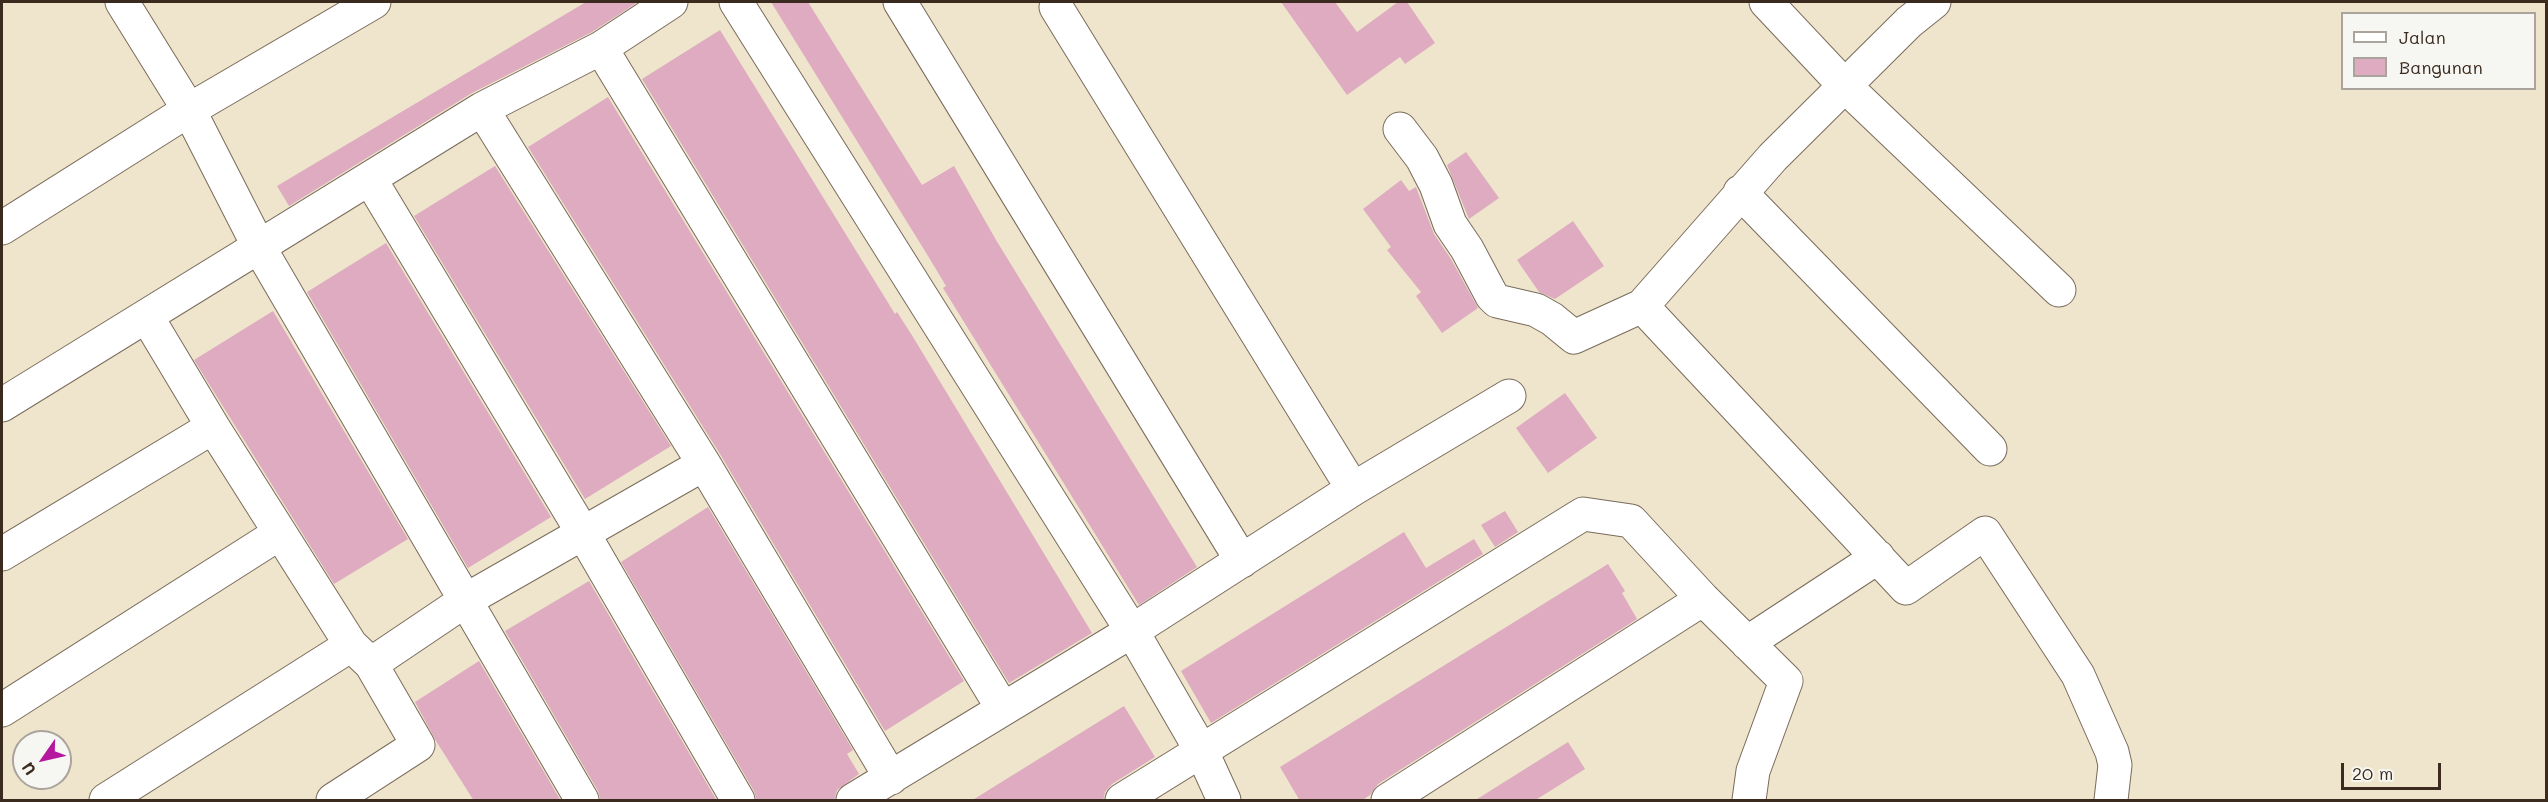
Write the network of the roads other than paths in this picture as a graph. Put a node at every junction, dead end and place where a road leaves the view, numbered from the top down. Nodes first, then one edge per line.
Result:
1 (122, 2) edge
2 (375, 2) edge
3 (670, 2) edge
4 (736, 2) edge
5 (900, 2) edge
6 (1766, 2) edge
7 (1934, 2) edge
8 (1056, 8) dead end
9 (601, 48) junction
10 (1845, 86) junction
11 (483, 109) junction
12 (189, 110) junction
13 (1400, 129) dead end
14 (370, 179) junction
15 (1740, 192) junction
16 (2, 228) edge
17 (259, 247) junction
18 (2059, 290) dead end
19 (1642, 306) junction
20 (147, 317) junction
21 (1509, 396) dead end
22 (2, 405) edge
23 (213, 427) junction
24 (1990, 449) dead end
25 (704, 464) junction
26 (1353, 489) junction
27 (280, 533) junction
28 (583, 533) junction
29 (2, 554) edge
30 (1878, 557) junction
31 (1242, 561) junction
32 (1703, 599) junction
33 (466, 600) junction
34 (1132, 631) junction
35 (1747, 643) junction
36 (361, 654) junction
37 (1003, 709) junction
38 (2, 710) edge
39 (1202, 752) junction
40 (891, 778) junction
41 (106, 801) edge
42 (333, 801) edge
43 (582, 801) edge
44 (738, 801) edge
45 (853, 801) edge
46 (1122, 801) edge
47 (1224, 801) edge
48 (1388, 801) edge
49 (1749, 801) edge
50 (2111, 801) edge

1 - 12 street
2 - 12 street
3 - 9 street
4 - 34 street
5 - 31 street
6 - 10 street
7 - 10 street
8 - 26 street
9 - 11 street
9 - 37 street
10 - 15 street
10 - 18 street
11 - 14 street
11 - 25 street
12 - 16 street
12 - 17 street
13 - 19 street
14 - 17 street
14 - 28 street
15 - 19 street
15 - 24 street
17 - 20 street
17 - 33 street
19 - 30 street
20 - 22 street
20 - 23 street
21 - 26 street
23 - 27 street
23 - 29 street
25 - 28 street
25 - 40 street
26 - 31 street
27 - 36 street
27 - 38 street
28 - 33 street
28 - 44 street
30 - 35 street
30 - 50 street
31 - 34 street
32 - 35 street
32 - 39 street
32 - 48 street
33 - 36 street
33 - 43 street
34 - 37 street
34 - 39 street
35 - 49 street
36 - 41 street
36 - 42 street
37 - 40 street
39 - 46 street
39 - 47 street
40 - 45 street

